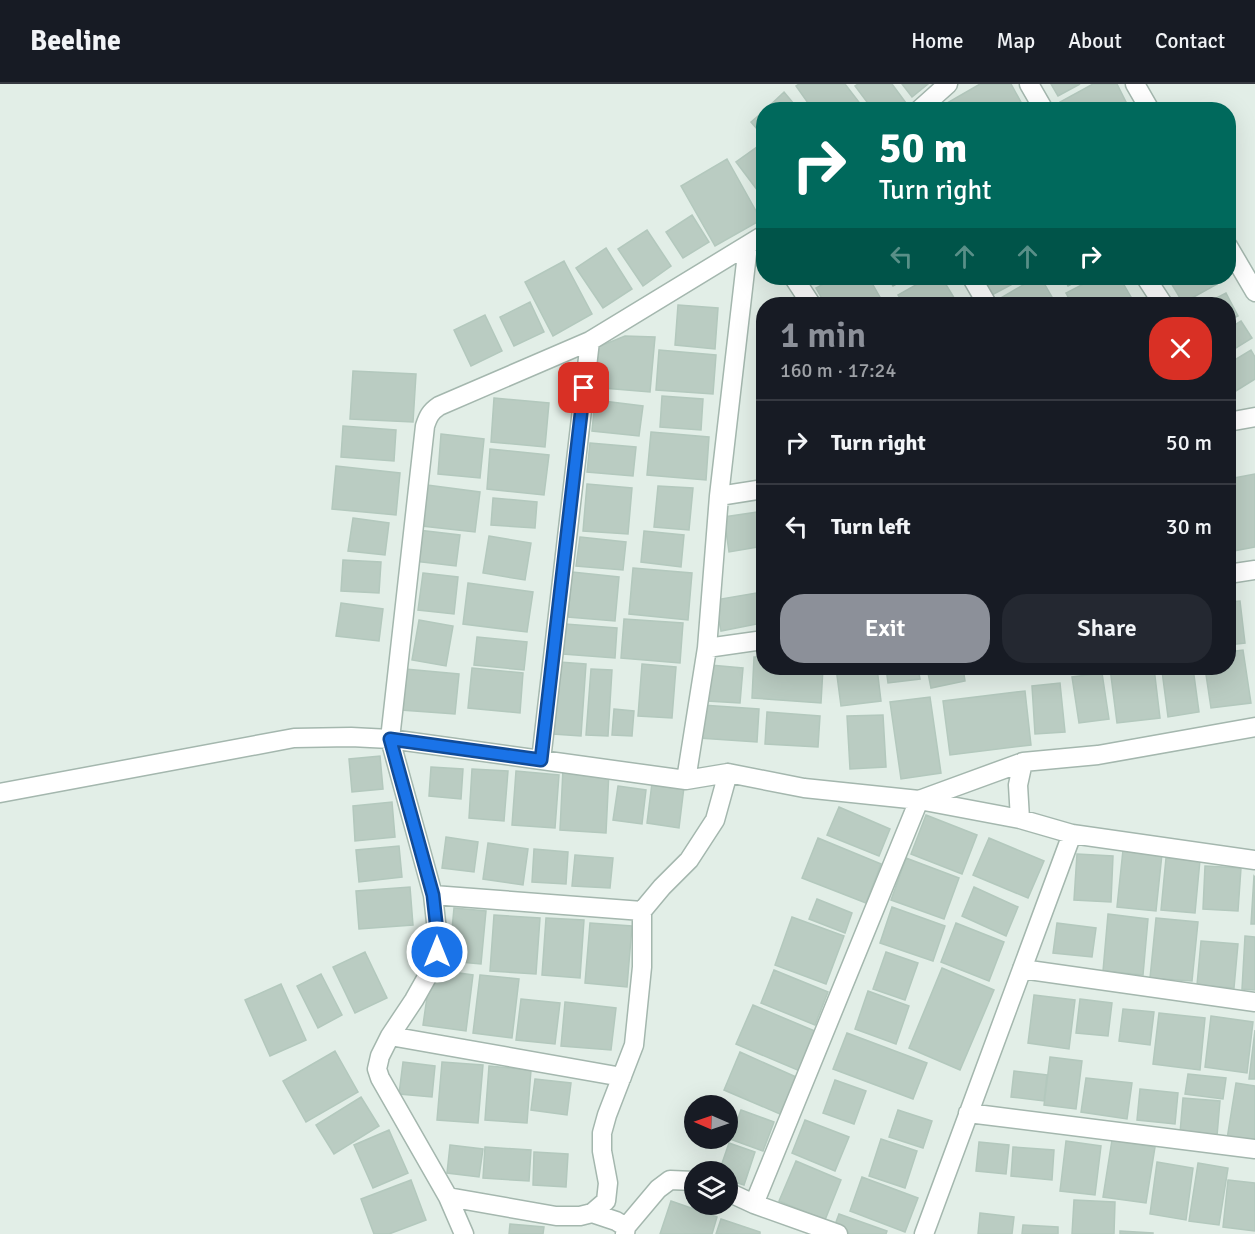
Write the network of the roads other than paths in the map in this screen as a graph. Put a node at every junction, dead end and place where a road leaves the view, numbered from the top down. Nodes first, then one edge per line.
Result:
1 (948, 84) edge
2 (1029, 84) edge
3 (1135, 84) edge
4 (928, 102) edge
5 (1039, 102) edge
6 (1145, 102) edge
7 (756, 240) edge
8 (748, 245) junction
9 (1236, 260) edge
10 (1255, 292) edge
11 (590, 341) junction
12 (1255, 417) edge
13 (1236, 419) edge
14 (756, 490) edge
15 (719, 496) junction
16 (1255, 570) edge
17 (1236, 573) edge
18 (756, 641) edge
19 (707, 648) junction
20 (1255, 727) edge
21 (390, 739) junction
22 (541, 760) junction
23 (1023, 762) junction
24 (728, 773) junction
25 (686, 780) junction
26 (0, 793) edge
27 (919, 801) junction
28 (1020, 819) junction
29 (1072, 834) junction
30 (1255, 860) edge
31 (433, 895) junction
32 (642, 911) junction
33 (1022, 969) junction
34 (1255, 1002) edge
35 (390, 1036) junction
36 (622, 1077) junction
37 (968, 1113) junction
38 (1255, 1149) edge
39 (684, 1181) edge
40 (448, 1197) junction
41 (738, 1197) edge
42 (754, 1204) junction
43 (592, 1213) junction
44 (626, 1231) edge
45 (464, 1234) edge
46 (838, 1234) edge
47 (924, 1234) edge

1 - 4 street
2 - 5 street
3 - 6 street
7 - 8 street
8 - 11 street
8 - 15 street
9 - 10 street
11 - 21 street
11 - 22 street
12 - 13 street
14 - 15 street
15 - 19 street
16 - 17 street
18 - 19 street
19 - 25 street
20 - 23 street
21 - 22 street
21 - 26 street
21 - 31 street
22 - 25 street
23 - 27 street
23 - 28 street
24 - 25 street
24 - 27 street
24 - 32 street
27 - 28 street
27 - 42 street
28 - 29 street
29 - 30 street
29 - 33 street
31 - 32 street
31 - 35 street
32 - 36 street
33 - 34 street
33 - 37 street
35 - 36 street
35 - 40 street
36 - 43 street
37 - 38 street
37 - 47 street
39 - 44 street
40 - 43 street
40 - 45 street
41 - 42 street
42 - 46 street
43 - 44 street

